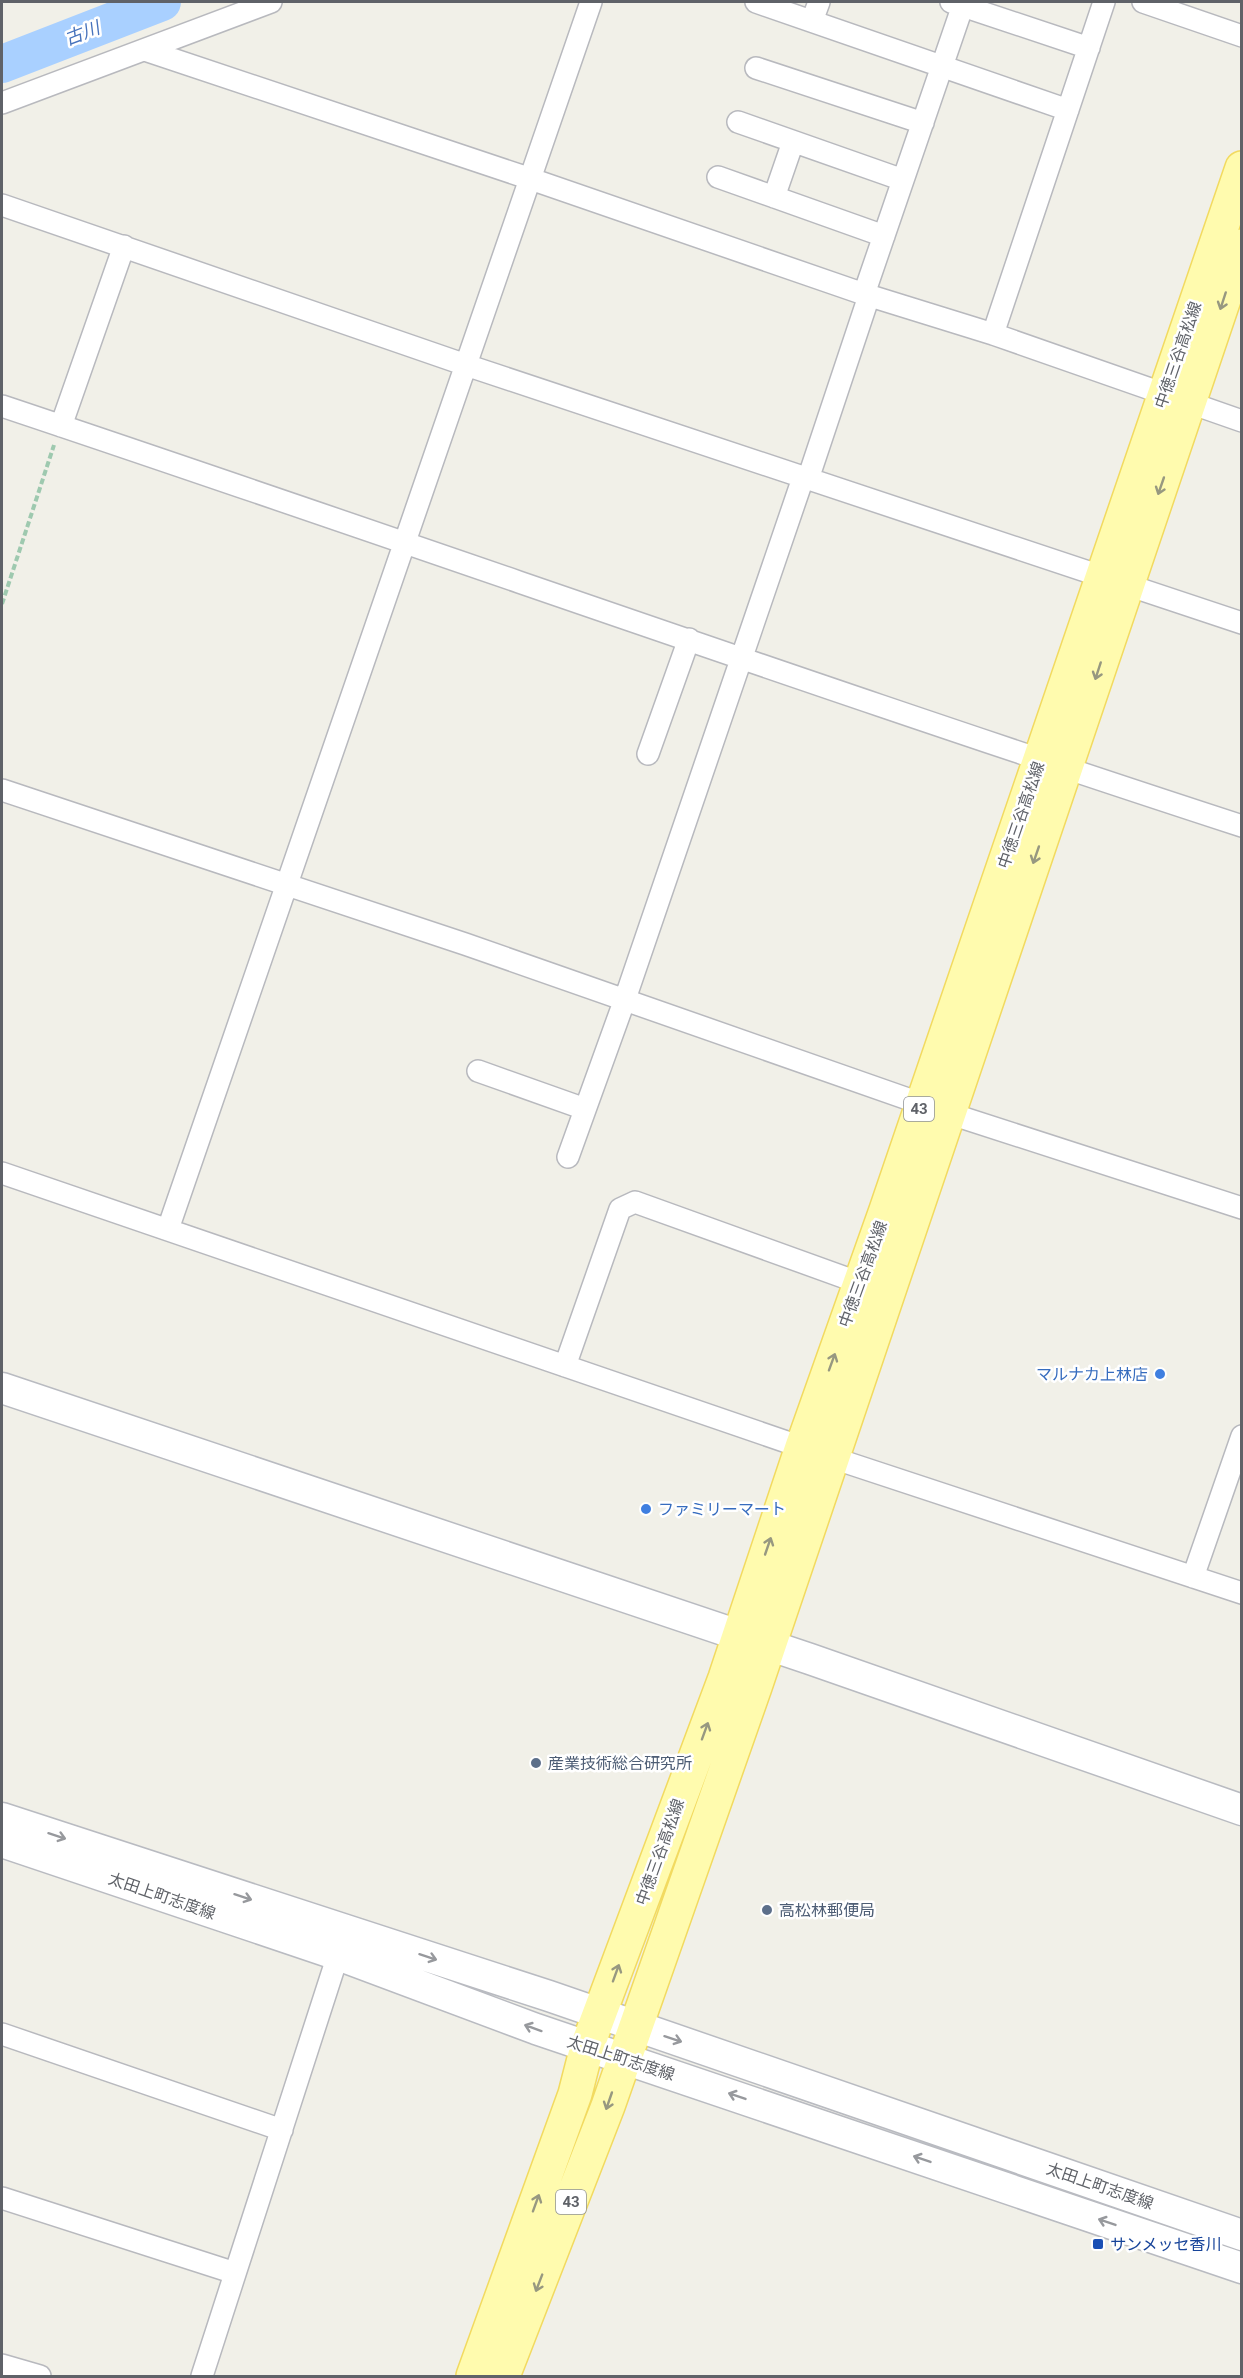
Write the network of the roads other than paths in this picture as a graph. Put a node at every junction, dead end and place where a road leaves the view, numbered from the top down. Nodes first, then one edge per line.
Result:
1 (271, 2) edge
2 (591, 2) edge
3 (756, 2) edge
4 (1104, 2) edge
5 (1143, 2) edge
6 (959, 3) edge
7 (816, 11) edge
8 (1242, 36) edge
9 (1089, 48) junction
10 (145, 50) junction
11 (942, 65) junction
12 (756, 68) dead end
13 (2, 103) edge
14 (1068, 110) junction
15 (738, 122) dead end
16 (922, 123) junction
17 (793, 142) junction
18 (1242, 168) edge
19 (718, 177) dead end
20 (528, 178) junction
21 (903, 180) junction
22 (774, 197) junction
23 (2, 205) edge
24 (884, 236) junction
25 (124, 246) junction
26 (1242, 246) edge
27 (867, 295) junction
28 (993, 334) junction
29 (465, 365) junction
30 (1177, 400) junction
31 (2, 406) edge
32 (1242, 421) edge
33 (60, 426) junction
34 (805, 478) junction
35 (405, 541) junction
36 (1114, 581) junction
37 (1242, 623) edge
38 (689, 639) junction
39 (741, 657) junction
40 (648, 753) dead end
41 (1053, 764) junction
42 (2, 790) edge
43 (1242, 826) edge
44 (286, 886) junction
45 (625, 999) junction
46 (478, 1071) dead end
47 (585, 1109) junction
48 (934, 1109) junction
49 (568, 1157) dead end
50 (2, 1173) edge
51 (1242, 1208) edge
52 (168, 1229) junction
53 (860, 1283) junction
54 (565, 1366) junction
55 (2, 1388) edge
56 (1242, 1436) edge
57 (801, 1447) junction
58 (834, 1458) junction
59 (1193, 1577) junction
60 (1242, 1593) edge
61 (739, 1636) junction
62 (769, 1646) junction
63 (1242, 1810) edge
64 (2, 1818) edge
65 (2, 1842) edge
66 (338, 1955) junction
67 (601, 2014) junction
68 (635, 2026) junction
69 (2, 2034) edge
70 (588, 2047) junction
71 (623, 2059) junction
72 (282, 2130) junction
73 (2, 2198) edge
74 (1242, 2235) edge
75 (1242, 2268) edge
76 (236, 2273) junction
77 (2, 2365) edge
78 (40, 2376) edge
79 (202, 2376) edge
80 (473, 2376) edge
81 (503, 2376) edge

1 - 10 street
2 - 20 street
3 - 7 street
4 - 9 street
5 - 8 street
6 - 9 street
6 - 11 street
7 - 11 street
9 - 14 street
10 - 13 street
10 - 20 street
11 - 14 street
11 - 16 street
12 - 16 street
14 - 28 street
15 - 17 street
16 - 21 street
17 - 21 street
17 - 22 street
18 - 30 main road, 中徳三谷高松線 / 43
19 - 22 street
20 - 27 street
20 - 29 street
21 - 24 street
22 - 24 street
23 - 25 street
24 - 27 street
25 - 29 street
25 - 33 street
26 -> 30 main road, 中徳三谷高松線 / 43
27 - 28 street
27 - 34 street
28 - 30 street
29 - 34 street
29 - 35 street
30 - 32 street
30 - 36 main road, 中徳三谷高松線 / 43
31 - 33 street
33 - 35 street
34 - 36 street
34 - 39 street
35 - 38 street
35 - 44 street
36 - 37 street
36 - 41 main road, 中徳三谷高松線 / 43
38 - 39 street
38 - 40 street
39 - 41 street
39 - 45 street
41 - 43 street
41 - 48 main road, 中徳三谷高松線 / 43
42 - 44 street
44 - 45 street
44 - 52 street
45 - 47 street
45 - 48 street
46 - 47 street
47 - 49 street
48 - 51 street
48 - 53 main road, 中徳三谷高松線 / 43
48 - 58 main road, 中徳三谷高松線 / 43
50 - 52 street
52 - 54 street
53 - 54 street
57 -> 53 main road, 中徳三谷高松線 / 43
54 - 57 street
55 - 61 main road
56 - 59 street
57 - 58 street
61 -> 57 main road, 中徳三谷高松線 / 43
58 - 59 street
58 - 62 main road, 中徳三谷高松線 / 43
59 - 60 street
61 - 62 main road
67 -> 61 main road, 中徳三谷高松線 / 43
62 - 63 main road
62 - 68 main road, 中徳三谷高松線 / 43
64 -> 67 main road, 太田上町志度線
65 - 66 main road, 太田上町志度線
70 -> 66 main road, 太田上町志度線
66 - 72 street
67 - 68 main road, 太田上町志度線
67 - 70 main road, 中徳三谷高松線 / 43
68 - 71 main road, 中徳三谷高松線 / 43
68 -> 74 main road, 太田上町志度線
69 - 72 street
70 - 71 main road, 太田上町志度線
80 -> 70 main road, 中徳三谷高松線 / 43
75 -> 71 main road, 太田上町志度線
71 -> 81 main road, 中徳三谷高松線 / 43
72 - 76 street
73 - 76 street
76 - 79 street
77 - 78 street

